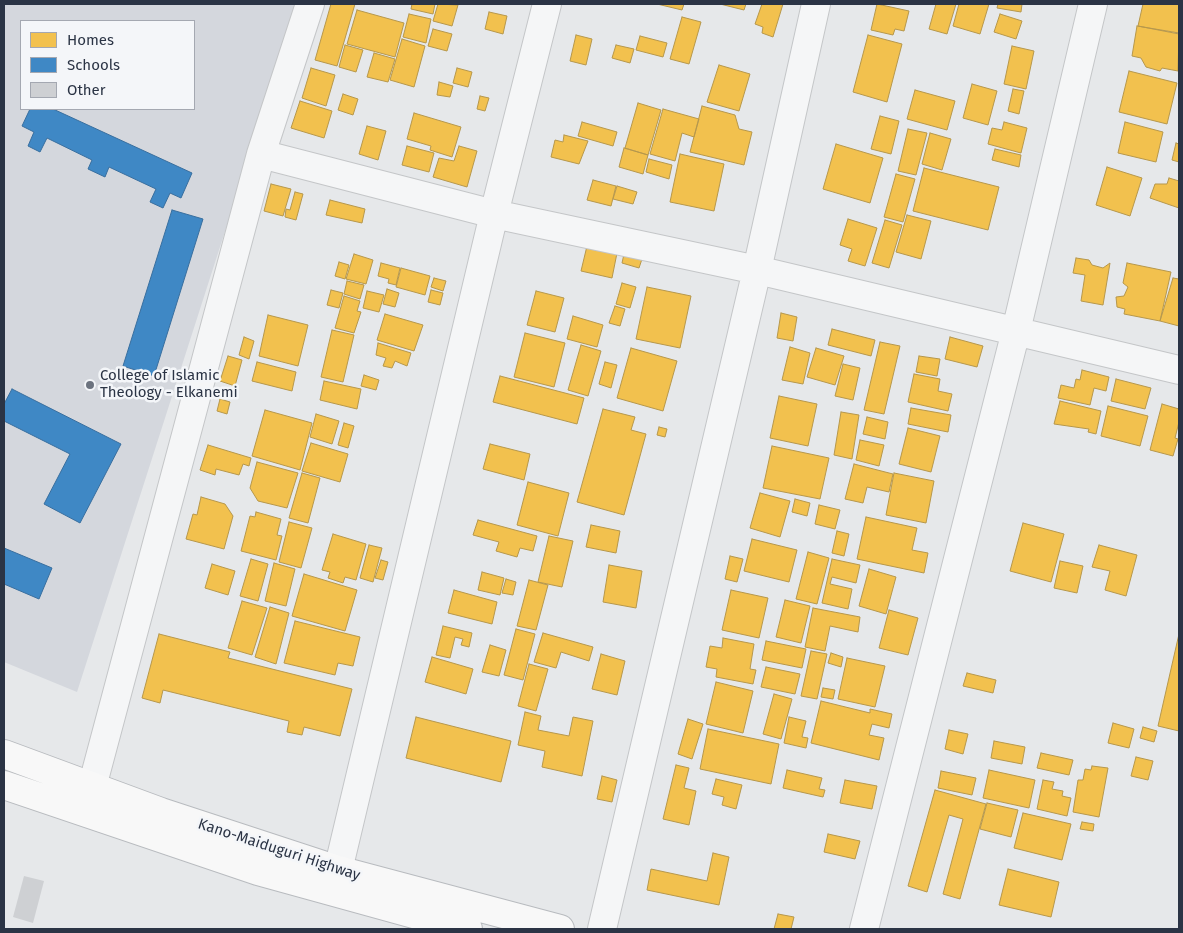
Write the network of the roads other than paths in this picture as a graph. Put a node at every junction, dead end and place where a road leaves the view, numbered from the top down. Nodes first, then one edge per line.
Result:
1 (310, 4) edge
2 (547, 4) edge
3 (816, 4) edge
4 (1093, 4) edge
5 (261, 154) junction
6 (494, 214) junction
7 (757, 270) junction
8 (1016, 331) junction
9 (1179, 370) edge
10 (4, 754) edge
11 (4, 785) edge
12 (92, 787) junction
13 (338, 870) junction
14 (468, 929) edge
15 (560, 929) edge
16 (602, 929) edge
17 (864, 929) edge

1 - 5 street
2 - 6 street
3 - 7 street
4 - 8 street
5 - 6 street
5 - 12 street
6 - 7 street
6 - 13 street
7 - 8 street
7 - 16 street
8 - 9 street
8 - 17 street
10 - 12 highway, Kano-Maiduguri Highway
11 - 14 highway, Kano-Maiduguri Highway
12 - 13 highway, Kano-Maiduguri Highway
13 - 15 highway, Kano-Maiduguri Highway

